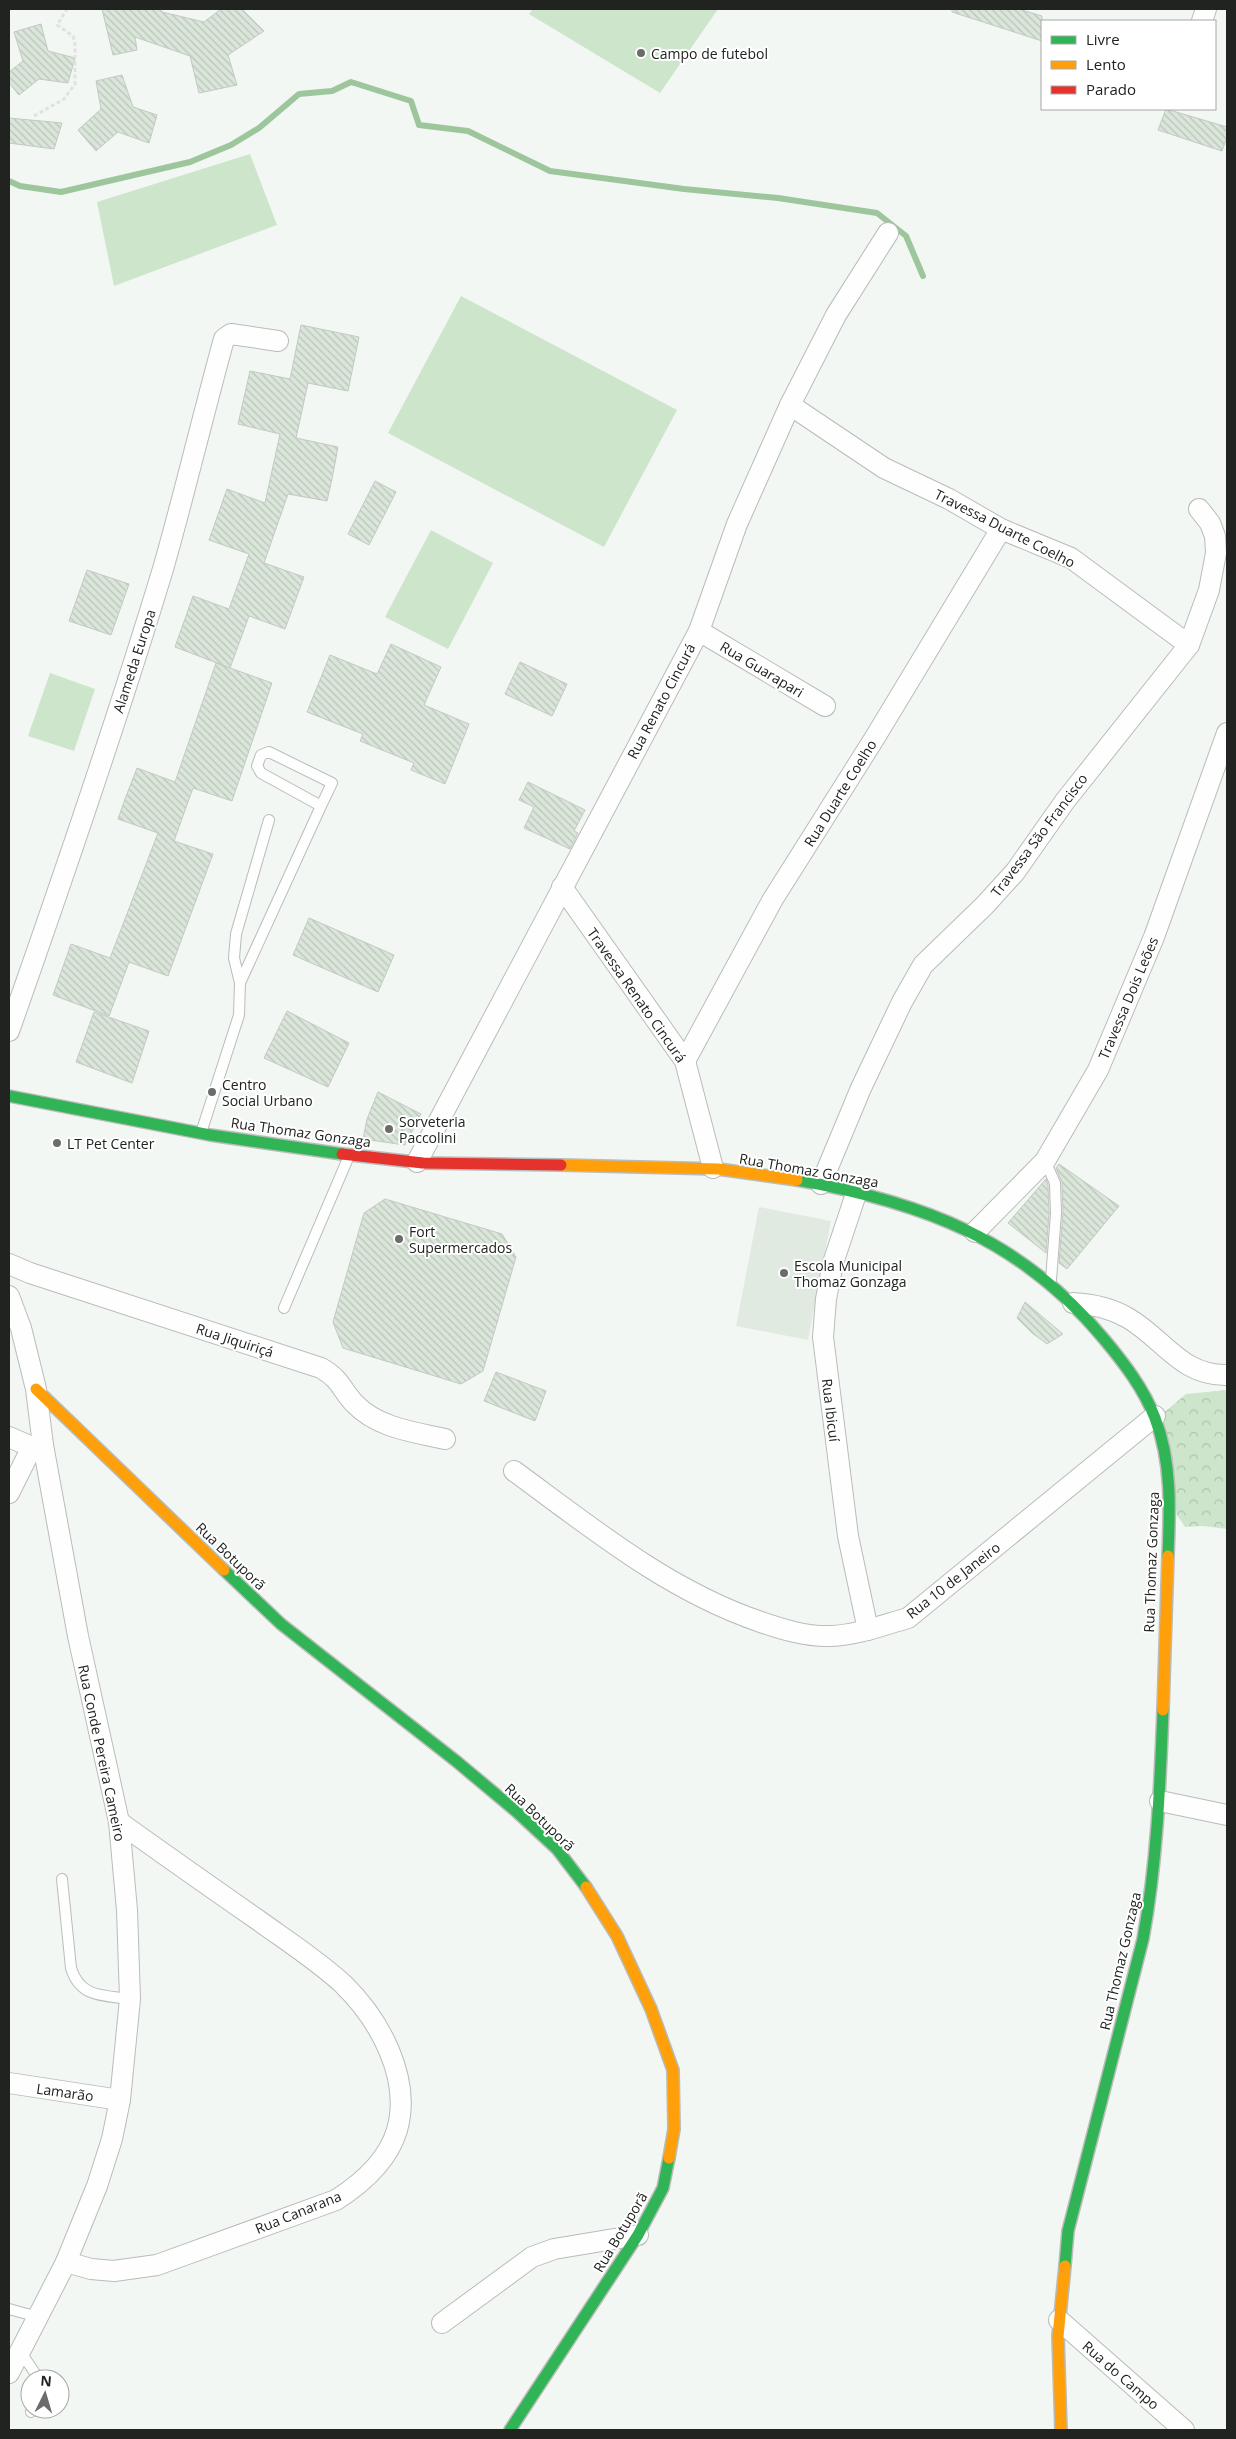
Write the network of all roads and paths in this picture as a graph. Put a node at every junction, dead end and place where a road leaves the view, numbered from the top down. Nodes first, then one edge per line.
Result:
1 (67, 9) edge
2 (34, 116) dead end
3 (888, 234) dead end
4 (278, 341) dead end
5 (790, 405) junction
6 (1199, 509) dead end
7 (1001, 529) junction
8 (699, 631) junction
9 (1188, 645) junction
10 (825, 706) dead end
11 (1227, 733) edge
12 (321, 806) junction
13 (269, 820) dead end
14 (562, 887) junction
15 (240, 983) junction
16 (9, 1031) edge
17 (684, 1061) junction
18 (9, 1096) edge
19 (200, 1133) junction
20 (350, 1155) junction
21 (1045, 1160) junction
22 (417, 1162) junction
23 (713, 1168) junction
24 (821, 1184) junction
25 (857, 1191) junction
26 (975, 1232) junction
27 (9, 1264) edge
28 (1050, 1282) junction
29 (9, 1296) edge
30 (1073, 1303) junction
31 (284, 1308) dead end
32 (1227, 1375) edge
33 (36, 1389) junction
34 (1155, 1416) junction
35 (9, 1437) edge
36 (445, 1439) dead end
37 (37, 1446) junction
38 (514, 1472) dead end
39 (9, 1493) edge
40 (868, 1630) junction
41 (1160, 1801) junction
42 (1227, 1815) edge
43 (119, 1822) junction
44 (62, 1879) dead end
45 (130, 2000) junction
46 (9, 2083) edge
47 (120, 2100) junction
48 (638, 2235) junction
49 (66, 2262) junction
50 (9, 2309) edge
51 (38, 2317) junction
52 (1059, 2320) junction
53 (442, 2323) dead end
54 (20, 2351) junction
55 (32, 2369) edge
56 (9, 2373) edge
57 (510, 2430) edge
58 (1061, 2430) edge
59 (1184, 2430) edge

1 - 2 path
3 - 5 street, Rua Renato Cincurá
4 - 16 street, Alameda Europa
5 - 7 street, Travessa Duarte Coelho
5 - 8 street, Rua Renato Cincurá
6 - 9 street, Travessa São Francisco
7 - 9 street, Travessa Duarte Coelho
7 - 17 street, Rua Duarte Coelho
8 - 10 street, Rua Guarapari
8 - 14 street, Rua Renato Cincurá
9 - 24 street, Travessa São Francisco
11 - 21 street, Travessa Dois Leões
12 - 12 lane
12 - 15 lane
13 - 15 lane
14 - 17 street, Travessa Renato Cincurá
14 - 22 street, Rua Renato Cincurá
15 - 19 lane
17 - 23 street, Travessa Renato Cincurá
18 - 19 main road, Rua Thomaz Gonzaga
19 - 20 main road, Rua Thomaz Gonzaga
20 - 22 main road, Rua Thomaz Gonzaga
20 - 31 lane
21 - 26 street, Travessa Dois Leões
21 - 28 lane
22 - 23 main road, Rua Thomaz Gonzaga
23 - 24 main road, Rua Thomaz Gonzaga
24 - 25 main road, Rua Thomaz Gonzaga
25 - 26 main road, Rua Thomaz Gonzaga
25 - 40 street, Rua Ibicuí
26 - 28 main road, Rua Thomaz Gonzaga
27 - 36 street, Rua Jiquiriçá
28 - 30 main road, Rua Thomaz Gonzaga
29 - 33 street, Rua Conde Pereira Cameiro
30 - 32 street
30 - 34 main road, Rua Thomaz Gonzaga
33 - 37 street, Rua Conde Pereira Cameiro
33 - 48 main road, Rua Botuporã
34 - 40 street, Rua 10 de Janeiro
34 - 41 main road, Rua Thomaz Gonzaga
35 - 37 street
37 - 39 street
37 - 43 street, Rua Conde Pereira Cameiro
38 - 40 street, Rua 10 de Janeiro
41 - 42 street
41 - 52 main road, Rua Thomaz Gonzaga
43 - 45 street, Rua Conde Pereira Cameiro
43 - 49 street, Rua Canarana
44 - 45 lane
45 - 47 street, Rua Conde Pereira Cameiro
46 - 47 street, Lamarão
47 - 49 street, Rua Conde Pereira Cameiro
48 - 53 street
48 - 57 main road, Rua Botuporã
49 - 51 street, Rua Conde Pereira Cameiro
50 - 51 lane
51 - 54 street, Rua Conde Pereira Cameiro
52 - 58 main road, Rua Thomaz Gonzaga
52 - 59 street, Rua do Campo
54 - 55 lane
54 - 56 street, Rua Conde Pereira Cameiro

